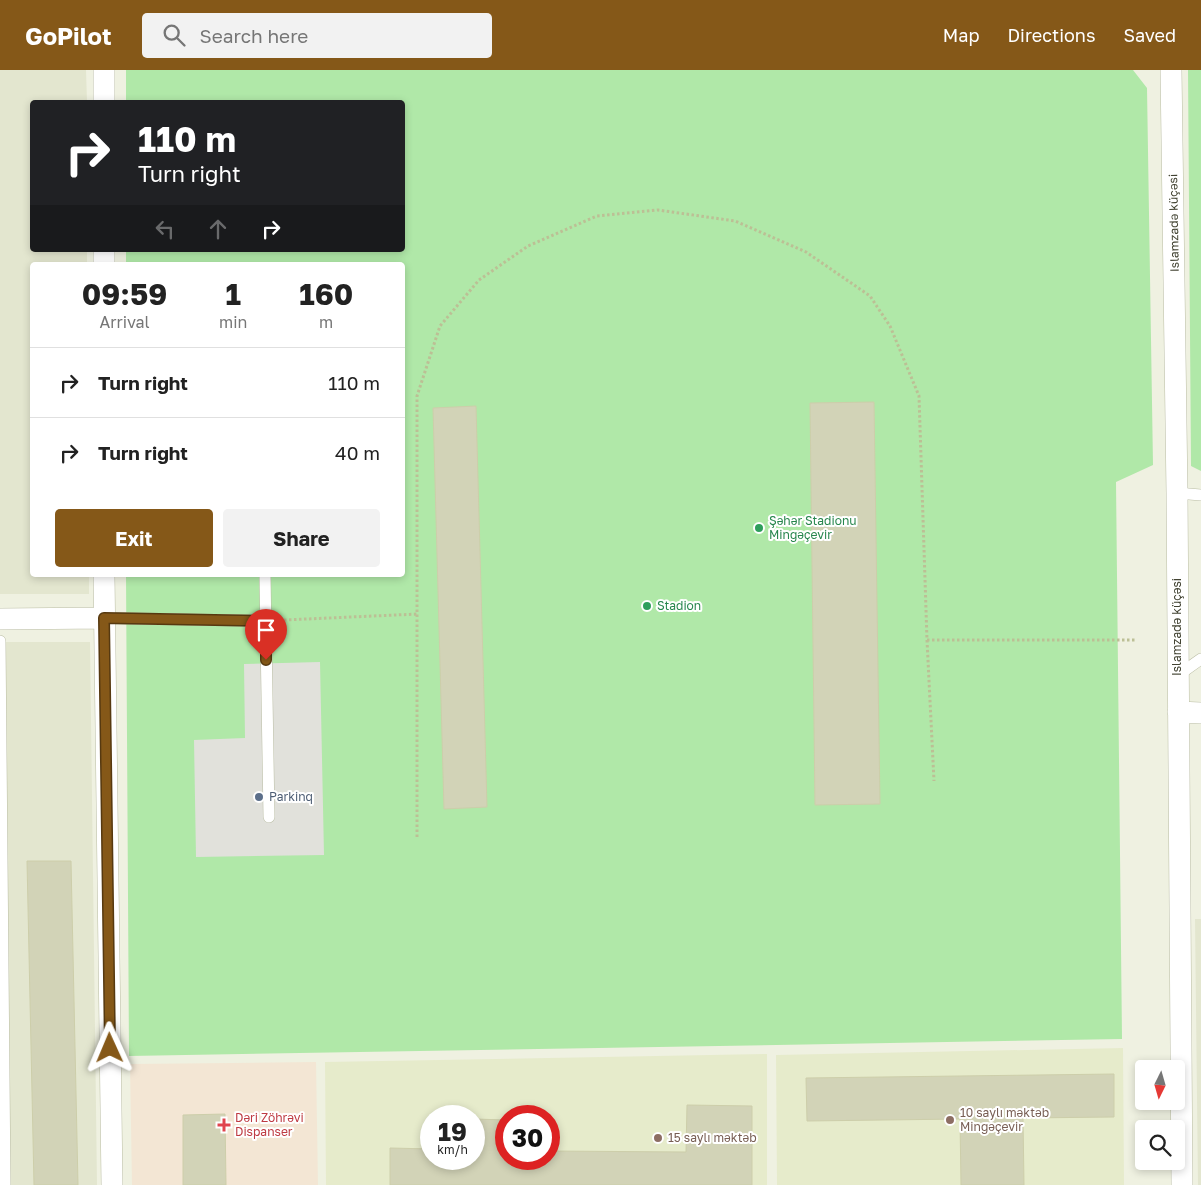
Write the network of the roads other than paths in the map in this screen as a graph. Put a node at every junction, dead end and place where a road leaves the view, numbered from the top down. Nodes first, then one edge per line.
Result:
1 (104, 70) edge
2 (1172, 70) edge
3 (104, 100) edge
4 (1177, 492) junction
5 (1201, 495) edge
6 (104, 577) edge
7 (265, 577) edge
8 (104, 618) junction
9 (0, 619) edge
10 (266, 621) junction
11 (0, 641) edge
12 (1201, 659) edge
13 (1177, 676) junction
14 (1178, 712) junction
15 (1201, 713) edge
16 (1, 779) edge
17 (269, 817) dead end
18 (5, 1185) edge
19 (112, 1185) edge
20 (1182, 1185) edge

1 - 3 street
2 - 4 street, Islamzadə küçəsi
4 - 5 lane
4 - 13 street, Islamzadə küçəsi
6 - 8 street
7 - 10 lane
8 - 9 street
8 - 10 lane
8 - 19 street
10 - 17 lane
11 - 16 lane
12 - 13 lane
13 - 14 street, Islamzadə küçəsi
14 - 15 street
14 - 20 street, Islamzadə küçəsi
16 - 18 lane

